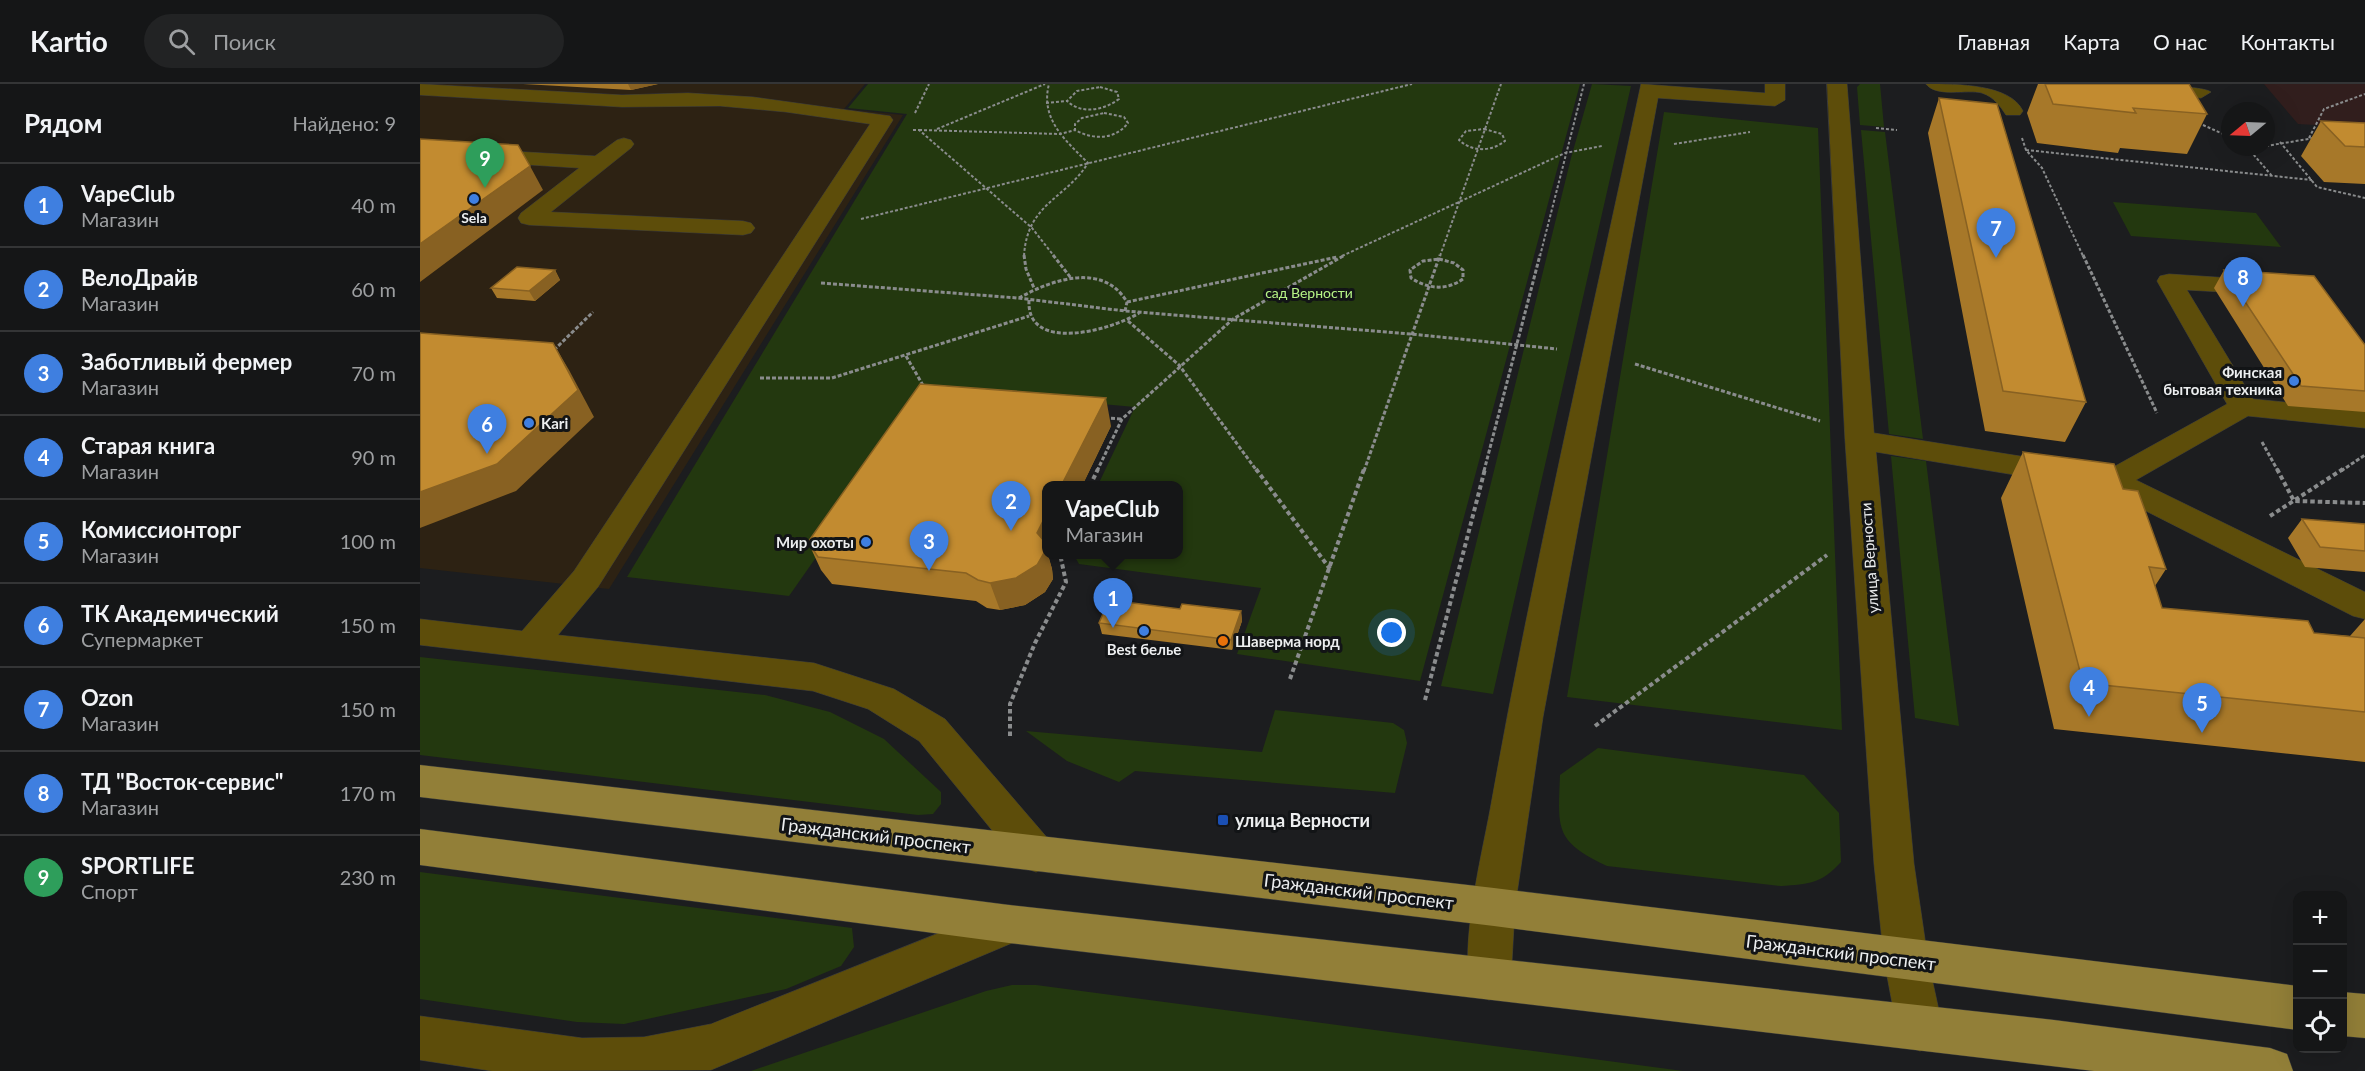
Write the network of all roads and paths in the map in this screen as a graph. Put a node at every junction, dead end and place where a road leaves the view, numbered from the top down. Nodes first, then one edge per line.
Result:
1 (725, 84) edge
2 (1047, 84) edge
3 (1104, 84) edge
4 (1412, 84) edge
5 (1501, 84) edge
6 (1584, 84) edge
7 (1775, 84) edge
8 (1838, 84) edge
9 (1936, 84) edge
10 (2095, 84) edge
11 (1990, 86) edge
12 (1100, 87) junction
13 (1651, 88) edge
14 (1715, 89) edge
15 (420, 90) edge
16 (2200, 92) dead end
17 (2365, 94) edge
18 (649, 99) junction
19 (1067, 101) junction
20 (1046, 103) junction
21 (2018, 105) dead end
22 (1097, 109) junction
23 (1096, 114) junction
24 (1874, 128) dead end
25 (1484, 129) junction
26 (905, 130) dead end
27 (919, 130) junction
28 (934, 130) junction
29 (1075, 130) junction
30 (1897, 130) dead end
31 (1760, 131) dead end
32 (1060, 134) junction
33 (2320, 137) dead end
34 (2308, 138) junction
35 (2280, 142) junction
36 (2275, 143) edge
37 (624, 144) dead end
38 (1607, 145) dead end
39 (1665, 145) dead end
40 (1477, 149) junction
41 (2026, 150) dead end
42 (420, 152) edge
43 (1565, 153) junction
44 (2257, 156) edge
45 (600, 163) junction
46 (1088, 163) junction
47 (2042, 168) dead end
48 (2272, 177) junction
49 (2312, 180) junction
50 (984, 189) junction
51 (2365, 198) edge
52 (1461, 200) junction
53 (851, 222) dead end
54 (743, 228) dead end
55 (1032, 228) junction
56 (1343, 256) junction
57 (1439, 259) junction
58 (1071, 278) junction
59 (814, 283) dead end
60 (1429, 287) junction
61 (1034, 288) junction
62 (2281, 289) edge
63 (1018, 298) junction
64 (1029, 300) junction
65 (1127, 302) junction
66 (1125, 311) junction
67 (593, 312) dead end
68 (1139, 312) junction
69 (1029, 316) junction
70 (1233, 319) junction
71 (1128, 321) junction
72 (1411, 334) junction
73 (1518, 344) junction
74 (553, 352) edge
75 (1598, 355) junction
76 (906, 356) junction
77 (1179, 365) junction
78 (716, 378) junction
79 (928, 394) edge
80 (2243, 407) junction
81 (1098, 417) edge
82 (1122, 419) junction
83 (2365, 419) edge
84 (1831, 425) dead end
85 (1860, 440) junction
86 (2172, 447) junction
87 (2365, 455) edge
88 (2112, 480) junction
89 (1092, 481) edge
90 (2294, 501) junction
91 (2365, 503) edge
92 (2232, 542) junction
93 (2138, 546) edge
94 (1835, 549) dead end
95 (1061, 559) edge
96 (1330, 570) junction
97 (2365, 607) edge
98 (420, 632) edge
99 (531, 644) junction
100 (1290, 679) dead end
101 (1425, 700) dead end
102 (1595, 726) dead end
103 (1010, 736) dead end
104 (420, 781) edge
105 (420, 847) edge
106 (1036, 854) junction
107 (1494, 907) junction
108 (1009, 924) junction
109 (1906, 960) junction
110 (1489, 979) junction
111 (2293, 1007) edge
112 (2347, 1014) edge
113 (2365, 1016) edge
114 (1920, 1029) junction
115 (420, 1038) edge
116 (2270, 1071) edge

1 - 18 street
2 - 20 path
2 - 28 path
3 - 12 path
4 - 46 path
5 - 25 path
6 - 43 path
7 - 14 street
8 - 85 street, улица Верности
9 - 11 street
10 - 16 street
11 - 21 street
12 - 19 path
12 - 22 path
13 - 14 street
13 - 75 street
15 - 18 street
17 - 34 path
18 - 78 street
19 - 20 path
19 - 22 path
20 - 32 path
22 - 23 path
23 - 29 path
23 - 29 path
24 - 30 path
25 - 40 path
25 - 40 path
25 - 40 path
26 - 27 path
27 - 28 path
27 - 50 path
28 - 32 path
29 - 32 path
31 - 39 path
32 - 46 path
33 - 34 path
34 - 35 path
35 - 36 path
35 - 49 path
37 - 45 street
38 - 43 path
40 - 52 path
41 - 48 path
42 - 45 street
43 - 52 path
43 - 73 path
44 - 48 path
45 - 54 street
46 - 50 path
46 - 55 path
47 - 86 path
48 - 49 path
49 - 51 path
50 - 53 path
50 - 55 path
52 - 56 path
52 - 57 path
55 - 58 path
55 - 61 path
56 - 65 path
56 - 70 path
57 - 60 path
57 - 60 path
57 - 60 path
58 - 61 path
58 - 65 path
59 - 63 path
60 - 72 path
61 - 63 path
62 - 80 street
63 - 64 path
64 - 66 path
64 - 69 path
65 - 66 path
66 - 68 path
67 - 74 path
68 - 70 path
68 - 71 path
69 - 71 path
69 - 76 path
70 - 72 path
70 - 77 path
71 - 77 path
72 - 73 path
72 - 96 path
73 - 75 path
73 - 101 path
75 - 84 path
75 - 107 street
76 - 78 path
76 - 79 path
77 - 82 path
77 - 96 path
78 - 99 street
80 - 83 street
80 - 86 street
80 - 90 path
81 - 82 path
82 - 89 path
85 - 88 street
85 - 109 street, улица Верности
86 - 88 street
87 - 90 path
88 - 92 street
88 - 93 street
90 - 91 path
90 - 92 path
92 - 97 street
94 - 102 path
95 - 103 path
96 - 100 path
98 - 99 street
99 - 106 street
104 - 106 main road, Гражданский проспект
105 - 108 main road
106 - 107 main road, Гражданский проспект
107 - 109 main road, Гражданский проспект
107 - 110 street
108 - 110 main road
108 - 115 street
109 - 111 main road, Гражданский проспект
109 - 114 street, улица Верности
110 - 114 main road
112 - 113 main road
114 - 116 main road

